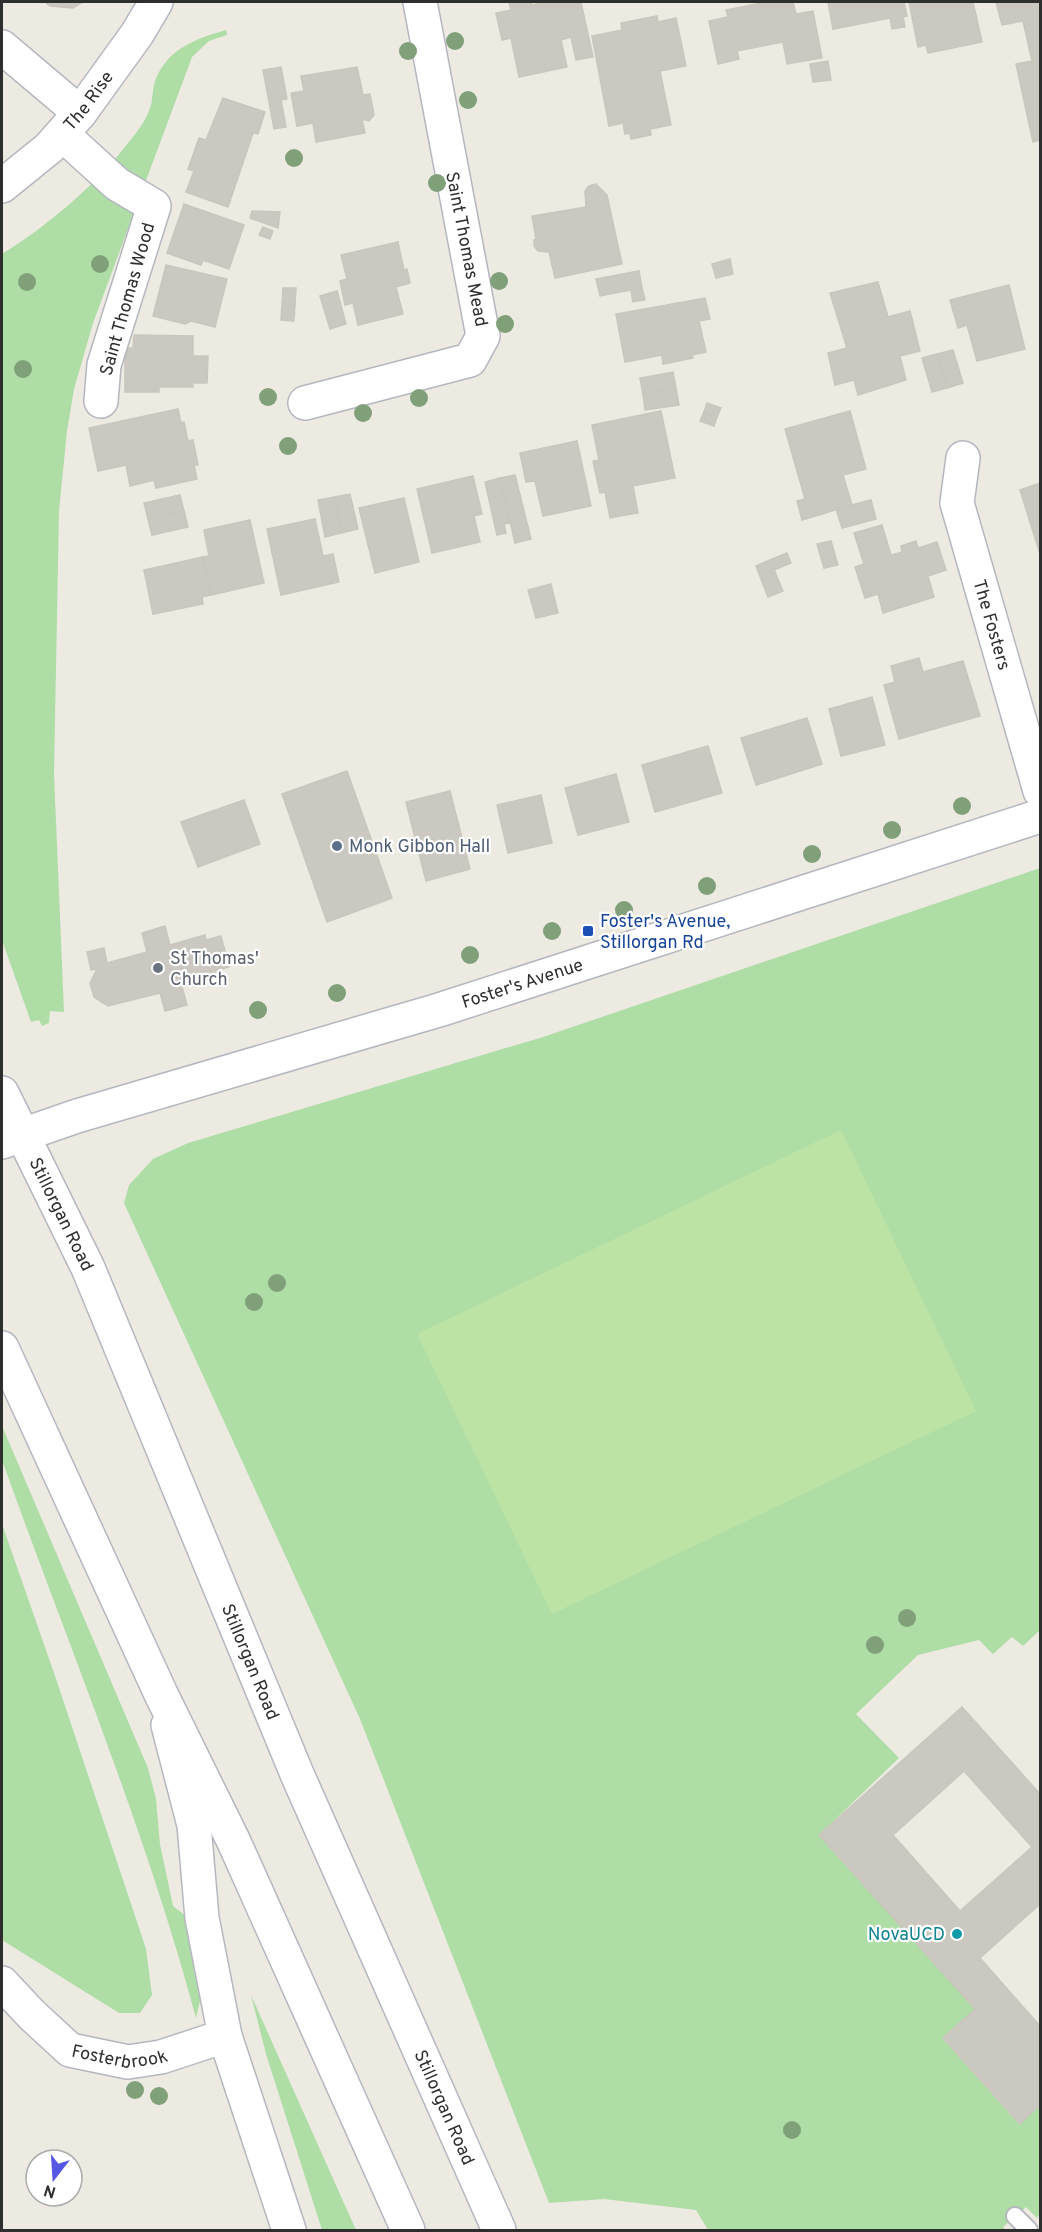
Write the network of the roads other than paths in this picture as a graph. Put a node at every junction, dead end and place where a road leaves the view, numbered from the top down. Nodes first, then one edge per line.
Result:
1 (156, 2) edge
2 (420, 2) edge
3 (2, 47) edge
4 (71, 124) junction
5 (2, 186) edge
6 (101, 401) dead end
7 (305, 403) dead end
8 (963, 458) dead end
9 (1041, 790) edge
10 (1041, 816) edge
11 (2, 1093) edge
12 (11, 1139) edge
13 (2, 1348) edge
14 (161, 1694) junction
15 (2, 1983) edge
16 (225, 2036) junction
17 (1015, 2216) dead end
18 (289, 2230) edge
19 (408, 2230) edge
20 (499, 2230) edge
21 (1029, 2230) edge

1 - 4 main road, The Rise
2 - 7 main road, Saint Thomas Mead
3 - 4 main road
4 - 5 main road, The Rise
4 - 6 main road, Saint Thomas Wood
8 - 9 main road, The Fosters
10 - 12 main road, Foster's Avenue
11 - 12 main road, Stillorgan Road
12 - 20 main road, Stillorgan Road
13 - 14 main road
14 - 16 main road
14 - 19 main road
15 - 16 main road, Fosterbrook
16 - 18 main road
17 - 21 lane

